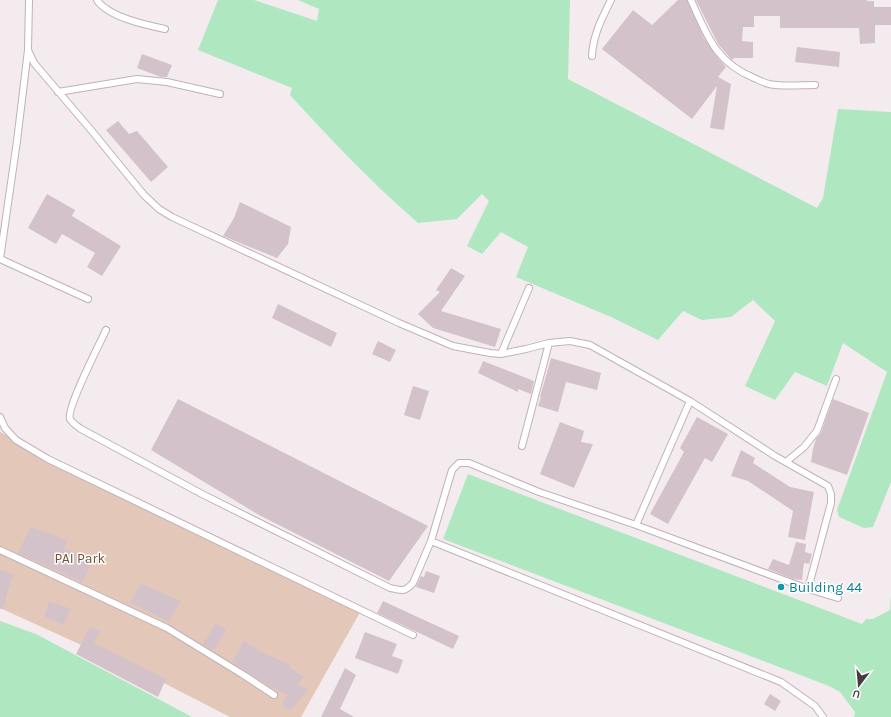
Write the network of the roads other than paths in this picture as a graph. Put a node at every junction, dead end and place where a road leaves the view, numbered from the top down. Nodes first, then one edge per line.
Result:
1 (29, 0) edge
2 (97, 0) edge
3 (611, 0) edge
4 (691, 0) edge
5 (165, 29) dead end
6 (28, 50) junction
7 (592, 56) dead end
8 (815, 85) dead end
9 (58, 92) junction
10 (220, 94) dead end
11 (0, 259) edge
12 (529, 288) dead end
13 (88, 299) dead end
14 (106, 330) dead end
15 (549, 343) junction
16 (501, 354) junction
17 (836, 379) dead end
18 (690, 401) junction
19 (0, 417) edge
20 (522, 446) dead end
21 (786, 462) junction
22 (636, 526) junction
23 (431, 540) junction
24 (0, 550) edge
25 (808, 589) junction
26 (838, 598) dead end
27 (414, 635) dead end
28 (274, 696) dead end
29 (823, 717) edge

1 - 6 lane
2 - 5 lane
3 - 7 lane
4 - 8 lane
6 - 9 lane
6 - 11 lane
9 - 10 lane
9 - 16 lane
11 - 13 lane
12 - 16 lane
14 - 23 lane
15 - 16 lane
15 - 18 lane
15 - 20 lane
17 - 21 lane
18 - 21 lane
18 - 22 lane
19 - 27 lane
21 - 25 lane
22 - 23 lane
22 - 25 lane
23 - 29 lane
24 - 28 lane
25 - 26 lane

